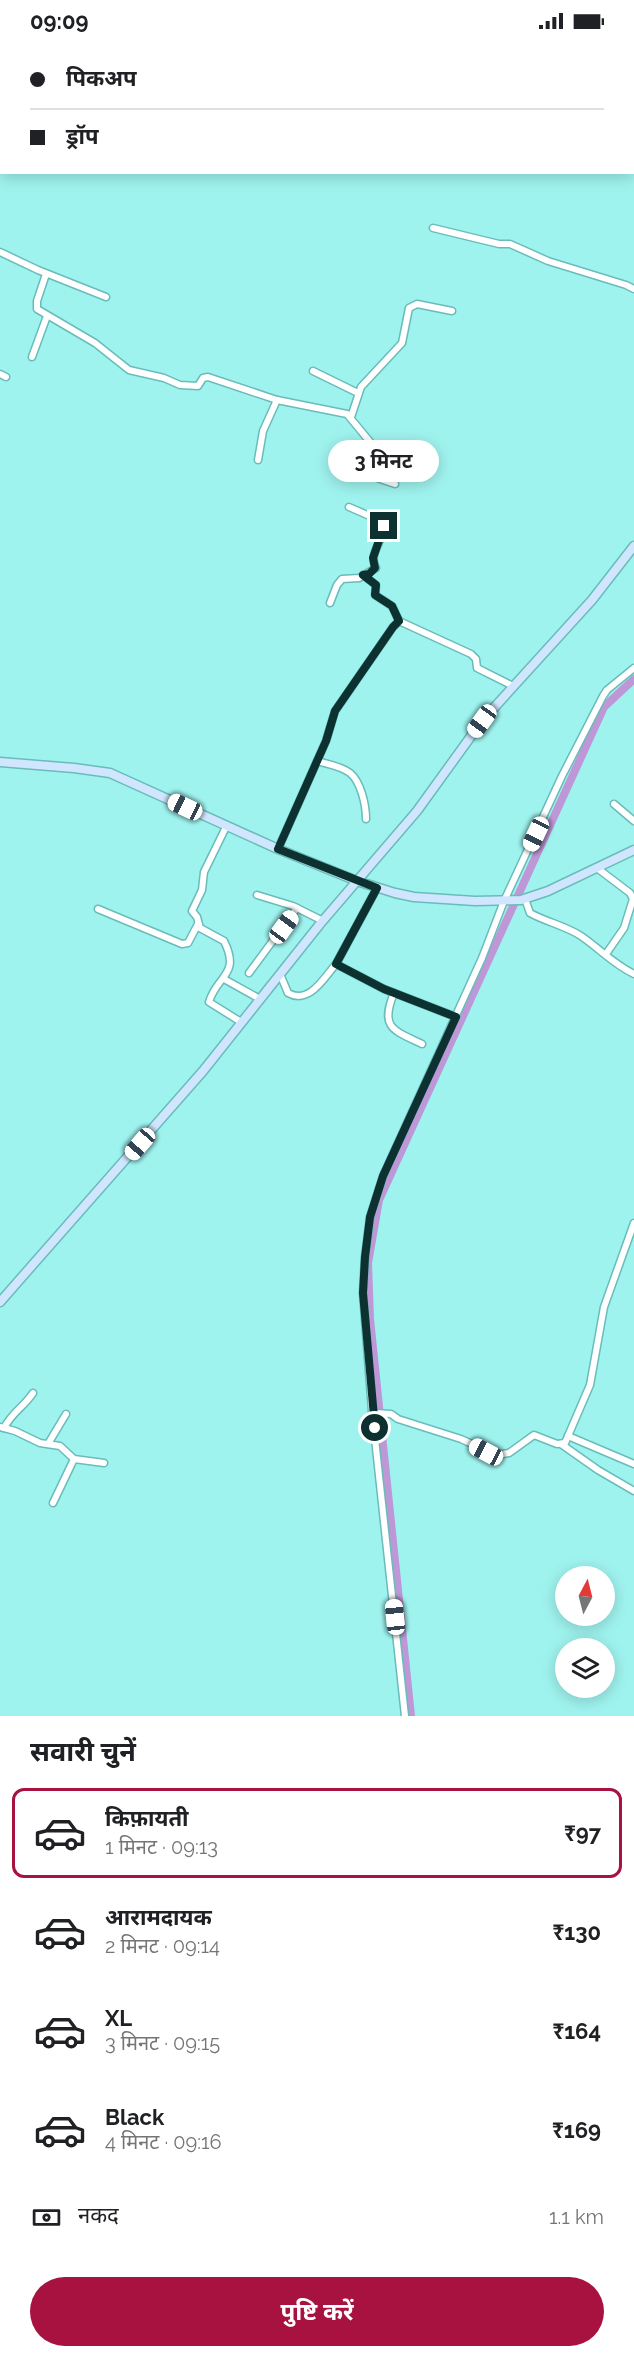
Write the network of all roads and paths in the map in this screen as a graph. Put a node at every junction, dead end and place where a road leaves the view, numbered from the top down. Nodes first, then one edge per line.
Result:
1 (433, 228) dead end
2 (0, 252) edge
3 (46, 274) junction
4 (634, 289) edge
5 (106, 297) dead end
6 (452, 311) dead end
7 (47, 316) junction
8 (32, 357) dead end
9 (313, 371) dead end
10 (358, 393) junction
11 (277, 400) junction
12 (351, 417) junction
13 (258, 460) dead end
14 (395, 484) dead end
15 (349, 507) dead end
16 (634, 546) edge
17 (363, 575) junction
18 (330, 603) dead end
19 (399, 621) junction
20 (634, 668) edge
21 (513, 686) junction
22 (317, 761) junction
23 (0, 762) edge
24 (614, 804) dead end
25 (366, 819) dead end
26 (634, 821) edge
27 (226, 826) junction
28 (278, 849) junction
29 (634, 850) edge
30 (597, 868) junction
31 (357, 881) junction
32 (377, 888) junction
33 (257, 894) dead end
34 (523, 899) junction
35 (507, 900) junction
36 (297, 908) junction
37 (98, 909) dead end
38 (323, 921) junction
39 (198, 924) junction
40 (606, 954) junction
41 (336, 964) junction
42 (249, 974) dead end
43 (280, 974) junction
44 (634, 974) edge
45 (224, 979) junction
46 (394, 993) junction
47 (260, 999) junction
48 (456, 1017) junction
49 (242, 1022) junction
50 (422, 1044) dead end
51 (634, 1223) edge
52 (0, 1302) edge
53 (33, 1393) dead end
54 (374, 1412) junction
55 (66, 1414) dead end
56 (2, 1427) edge
57 (568, 1436) junction
58 (48, 1444) junction
59 (561, 1444) junction
60 (74, 1459) junction
61 (104, 1463) dead end
62 (634, 1464) edge
63 (634, 1491) edge
64 (53, 1503) dead end
65 (405, 1716) edge

1 - 4 street
2 - 3 street
3 - 5 street
3 - 7 street
6 - 10 street
7 - 8 street
7 - 11 street
9 - 10 street
10 - 12 street
11 - 12 street
11 - 13 street
12 - 14 street
15 - 17 street
16 - 21 street
17 - 18 street
17 - 19 street
19 - 21 street
19 - 22 street
20 - 35 street
21 - 31 street
22 - 25 street
22 - 28 street
23 - 27 street
24 - 26 street
27 - 28 street
27 - 39 street
28 - 31 street
29 - 30 street
30 - 34 street
30 - 40 street
31 - 32 street
31 - 38 street
32 - 35 street
32 - 41 street
33 - 36 street
34 - 35 street
34 - 40 street
35 - 48 street
36 - 38 street
36 - 42 street
37 - 39 street
38 - 43 street
39 - 45 street
40 - 44 street
41 - 43 street
41 - 46 street
43 - 47 street
45 - 47 street
45 - 49 street
46 - 48 street
46 - 50 street
47 - 49 street
48 - 54 street
49 - 52 street
51 - 57 street
53 - 56 street
54 - 59 street
54 - 65 street
55 - 58 street
56 - 58 street
57 - 59 street
57 - 62 street
58 - 60 street
59 - 63 street
60 - 61 street
60 - 64 street

